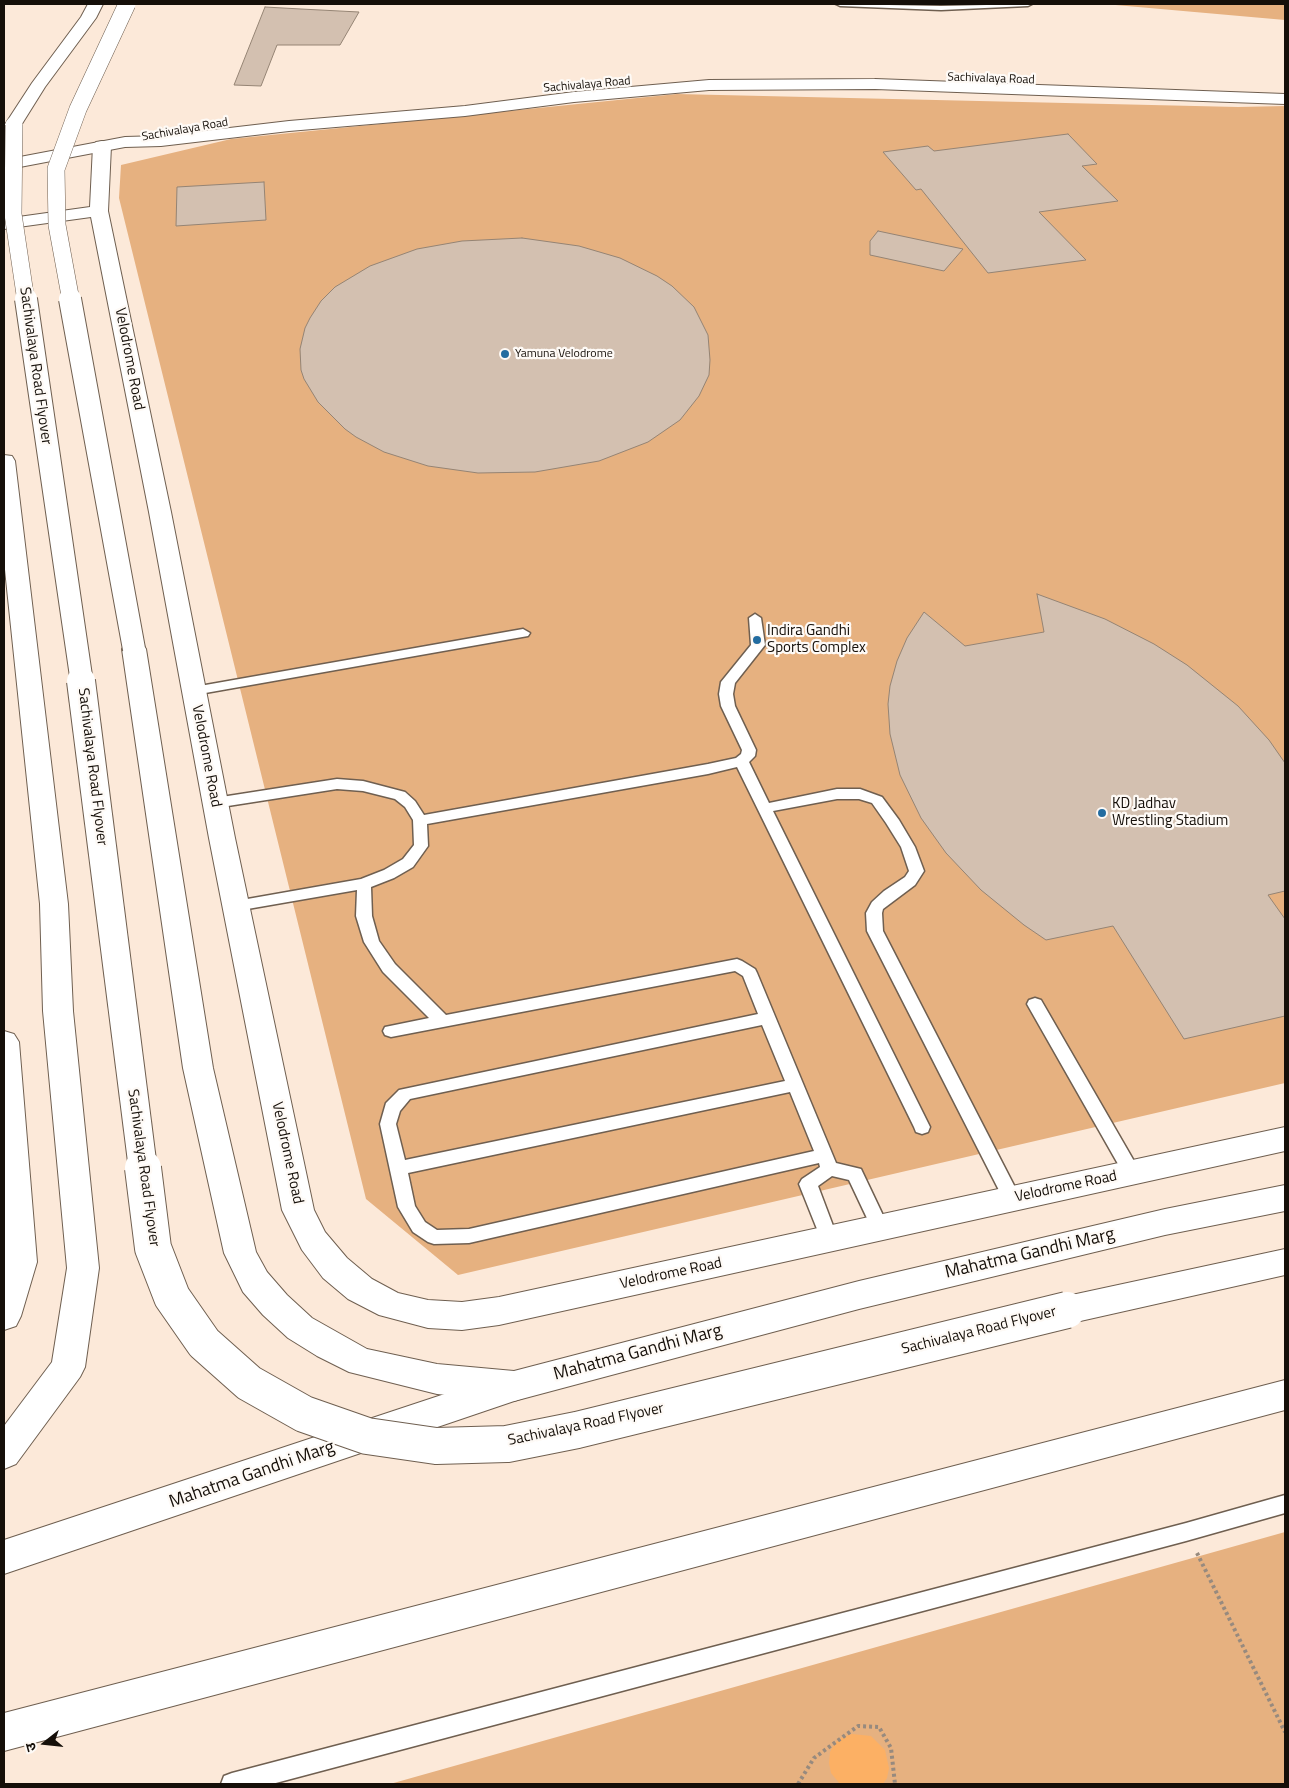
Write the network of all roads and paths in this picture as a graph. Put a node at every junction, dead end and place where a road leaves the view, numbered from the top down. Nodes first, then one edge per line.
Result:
1 (95, 4) edge
2 (127, 4) edge
3 (840, 4) edge
4 (1028, 4) edge
5 (1285, 86) edge
6 (1285, 99) edge
7 (494, 102) junction
8 (9, 132) edge
9 (102, 146) junction
10 (4, 165) edge
11 (100, 211) junction
12 (4, 224) edge
13 (4, 461) edge
14 (755, 618) dead end
15 (523, 633) dead end
16 (194, 692) junction
17 (741, 761) junction
18 (215, 802) junction
19 (765, 808) junction
20 (420, 820) junction
21 (364, 884) junction
22 (236, 906) junction
23 (1035, 1004) dead end
24 (767, 1018) junction
25 (442, 1021) junction
26 (391, 1031) dead end
27 (4, 1042) edge
28 (796, 1085) junction
29 (922, 1127) dead end
30 (1285, 1139) edge
31 (827, 1162) junction
32 (398, 1168) junction
33 (1132, 1173) junction
34 (1285, 1198) edge
35 (1012, 1199) junction
36 (880, 1228) junction
37 (830, 1239) junction
38 (1285, 1262) edge
39 (4, 1316) edge
40 (514, 1386) junction
41 (1285, 1395) edge
42 (4, 1453) edge
43 (1285, 1504) edge
44 (1186, 1532) junction
45 (4, 1557) edge
46 (4, 1732) edge
47 (1285, 1732) edge
48 (232, 1784) edge
49 (798, 1784) edge
50 (896, 1784) edge

1 - 8 main road, Sachivalaya Road Flyover
2 - 40 main road, bridge
3 - 4 lane
5 - 7 main road, Sachivalaya Road
6 - 7 main road, Sachivalaya Road
7 - 9 main road, Sachivalaya Road
8 - 38 main road, Sachivalaya Road Flyover, bridge
9 - 10 main road
9 - 11 main road, Velodrome Road
11 - 12 main road
11 - 16 main road, Velodrome Road
13 - 42 main road
14 - 17 lane
15 - 16 lane
16 - 18 main road, Velodrome Road
17 - 19 lane
17 - 20 lane
18 - 20 lane
18 - 22 main road, Velodrome Road
19 - 29 lane
19 - 35 lane
20 - 21 lane
21 - 22 lane
21 - 25 lane
22 - 37 main road, Velodrome Road
23 - 33 lane
24 - 25 lane
24 - 28 lane
24 - 32 lane
25 - 26 lane
27 - 39 main road
28 - 31 lane
28 - 32 lane
30 - 33 main road, Velodrome Road
31 - 32 lane
31 - 36 lane
31 - 37 lane
33 - 35 main road, Velodrome Road
34 - 40 main road, Mahatma Gandhi Marg
35 - 36 main road, Velodrome Road
36 - 37 main road, Velodrome Road
40 - 45 main road, Mahatma Gandhi Marg
41 - 46 main road
43 - 44 lane
44 - 47 path
44 - 48 lane
49 - 50 path

